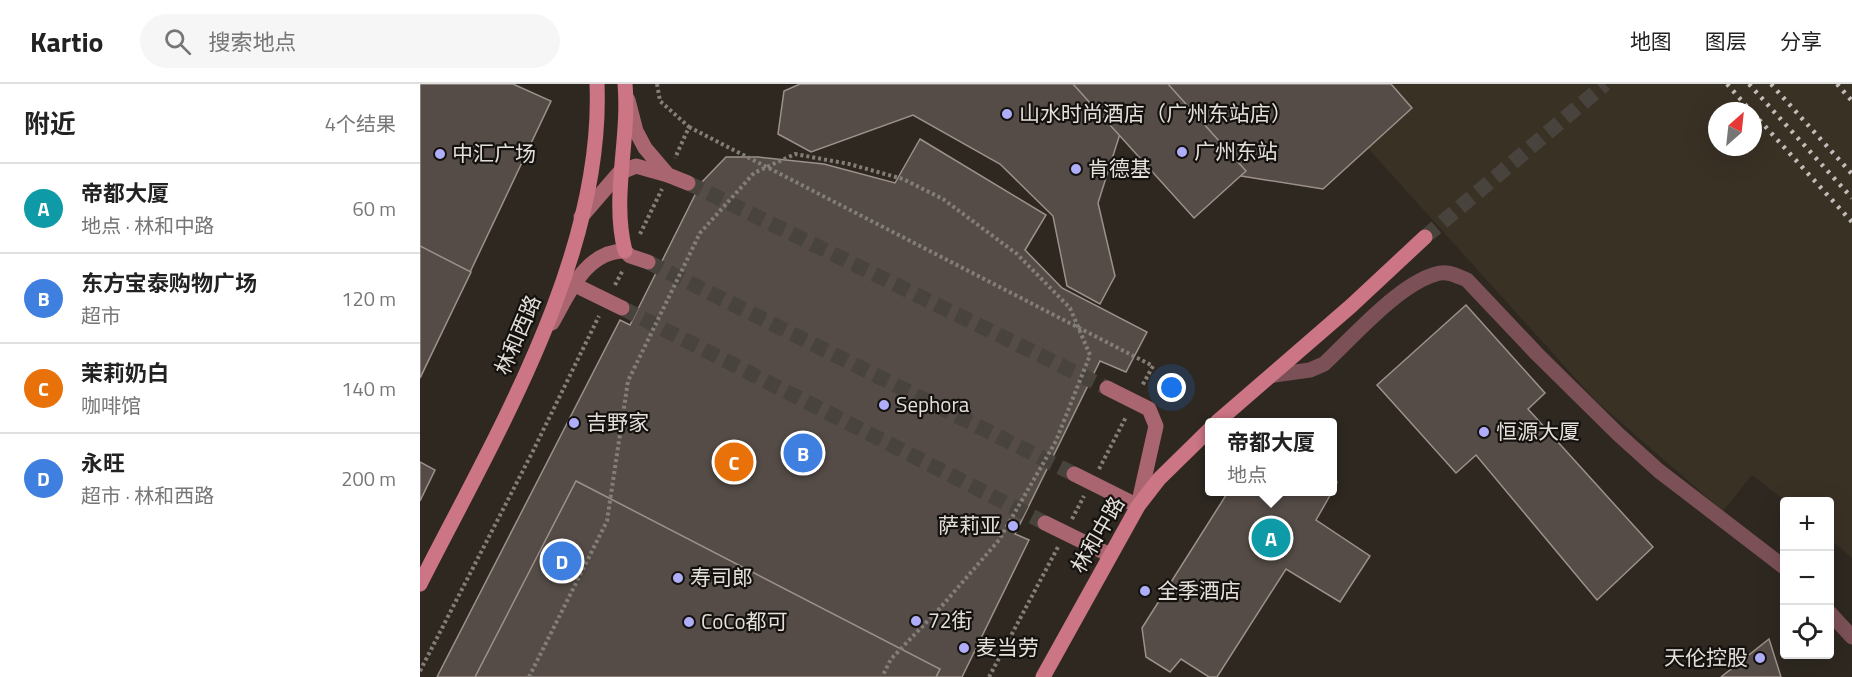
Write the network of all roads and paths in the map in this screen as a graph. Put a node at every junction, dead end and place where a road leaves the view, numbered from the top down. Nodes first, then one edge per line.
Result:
1 (597, 84) edge
2 (657, 84) edge
3 (625, 86) edge
4 (689, 127) junction
5 (766, 167) junction
6 (622, 172) junction
7 (668, 175) junction
8 (688, 183) tunnel mouth
9 (582, 217) junction
10 (1425, 237) tunnel mouth
11 (627, 253) junction
12 (648, 262) tunnel mouth
13 (574, 285) junction
14 (607, 301) junction
15 (622, 308) tunnel mouth
16 (1079, 328) junction
17 (542, 339) junction
18 (1274, 375) junction
19 (1107, 388) tunnel mouth
20 (1134, 402) junction
21 (1223, 418) edge
22 (1205, 433) edge
23 (1074, 474) tunnel mouth
24 (1091, 483) junction
25 (1138, 506) junction
26 (1045, 523) tunnel mouth
27 (1065, 533) junction
28 (1110, 555) junction
29 (1780, 563) edge
30 (420, 584) edge
31 (1834, 617) edge
32 (1852, 637) edge
33 (420, 671) edge
34 (529, 677) edge
35 (882, 677) edge
36 (989, 677) edge
37 (1043, 677) edge

1 - 9 main road, 林和西路
2 - 4 path
3 - 6 main road
3 - 7 street
4 - 5 path
4 - 7 path
5 - 16 path
5 - 16 path
5 - 34 path
6 - 7 street
6 - 9 street
6 - 11 main road
7 - 8 street
7 - 11 path
9 - 17 main road, 林和西路
10 - 18 main road
11 - 12 street
11 - 13 street
11 - 14 path
13 - 14 street
13 - 17 street
14 - 15 street
14 - 33 path
16 - 20 path
16 - 35 path
17 - 30 main road, 林和西路
18 - 21 main road
18 - 29 street
19 - 20 street
20 - 24 path
20 - 25 street
22 - 25 main road, 林和中路
23 - 24 street
24 - 25 street
24 - 27 path
25 - 28 main road, 林和中路
26 - 27 street
27 - 28 street
27 - 36 path
28 - 37 main road, 林和中路
31 - 32 street

